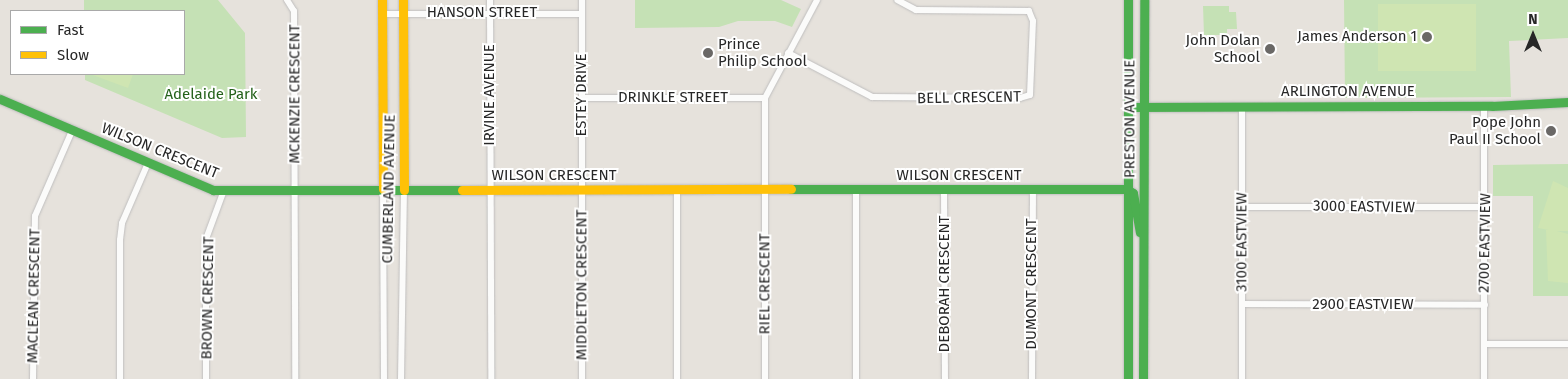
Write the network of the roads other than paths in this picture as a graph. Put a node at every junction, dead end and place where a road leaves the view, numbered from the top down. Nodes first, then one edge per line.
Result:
1 (287, 0) edge
2 (382, 0) edge
3 (403, 0) edge
4 (490, 0) edge
5 (582, 0) edge
6 (817, 0) edge
7 (897, 0) edge
8 (1128, 0) edge
9 (1144, 0) edge
10 (404, 13) junction
11 (490, 13) junction
12 (382, 14) junction
13 (581, 14) junction
14 (788, 53) junction
15 (0, 98) edge
16 (582, 98) junction
17 (765, 98) junction
18 (1568, 102) edge
19 (1242, 106) junction
20 (1484, 106) junction
21 (1128, 107) junction
22 (1143, 107) junction
23 (72, 131) junction
24 (148, 163) junction
25 (1144, 177) junction
26 (383, 189) junction
27 (765, 189) junction
28 (1127, 189) junction
29 (224, 190) junction
30 (295, 190) junction
31 (404, 190) junction
32 (490, 190) junction
33 (582, 190) junction
34 (677, 190) junction
35 (856, 190) junction
36 (944, 190) junction
37 (1033, 190) junction
38 (1242, 207) junction
39 (1486, 207) junction
40 (1142, 238) junction
41 (1242, 304) junction
42 (1485, 305) junction
43 (1485, 344) junction
44 (1568, 344) edge
45 (33, 379) edge
46 (120, 379) edge
47 (206, 379) edge
48 (295, 379) edge
49 (384, 379) edge
50 (401, 379) edge
51 (490, 379) edge
52 (582, 379) edge
53 (677, 379) edge
54 (765, 379) edge
55 (856, 379) edge
56 (945, 379) edge
57 (1032, 379) edge
58 (1128, 379) edge
59 (1143, 379) edge
60 (1242, 379) edge
61 (1484, 379) edge

1 - 30 street, MCKENZIE CRESCENT
2 - 12 street, CUMBERLAND AVENUE
3 - 10 street, CUMBERLAND AVENUE
4 - 11 street, IRVINE AVENUE
5 - 13 street, ESTEY DRIVE
6 - 14 street
7 - 14 street, BELL CRESCENT
8 - 21 street, PRESTON AVENUE
9 - 22 street, PRESTON AVENUE
10 - 11 street, HANSON STREET
10 - 12 street, HANSON STREET
10 - 31 street, CUMBERLAND AVENUE
11 - 13 street, HANSON STREET
11 - 32 street, IRVINE AVENUE
12 - 26 street, CUMBERLAND AVENUE
13 - 16 street, ESTEY DRIVE
14 - 17 street
15 - 23 street, WILSON CRESCENT
16 - 17 street, DRINKLE STREET
16 - 33 street, ESTEY DRIVE
17 - 27 street, RIEL CRESCENT
18 - 20 street, ARLINGTON AVENUE
19 - 20 street, ARLINGTON AVENUE
19 - 22 street, ARLINGTON AVENUE
19 - 38 street, 3100 EASTVIEW
20 - 39 street, 2700 EASTVIEW
21 - 22 street, ARLINGTON AVENUE
21 - 28 street, PRESTON AVENUE
22 - 25 street, PRESTON AVENUE
23 - 24 street, WILSON CRESCENT
23 - 45 street, MACLEAN CRESCENT
24 - 29 street, WILSON CRESCENT
24 - 46 street
25 - 28 street
25 - 40 street, PRESTON AVENUE
26 - 30 street, WILSON CRESCENT
26 - 31 street, WILSON CRESCENT
26 - 49 street, CUMBERLAND AVENUE
27 - 34 street, WILSON CRESCENT
27 - 35 street, WILSON CRESCENT
27 - 54 street, RIEL CRESCENT
28 - 37 street, WILSON CRESCENT
28 - 40 street, PRESTON AVENUE
28 - 58 street, PRESTON AVENUE
29 - 30 street, WILSON CRESCENT
29 - 47 street, BROWN CRESCENT
30 - 48 street
31 - 32 street, WILSON CRESCENT
31 - 50 street, CUMBERLAND AVENUE
32 - 33 street, WILSON CRESCENT
32 - 51 street
33 - 34 street, WILSON CRESCENT
33 - 52 street, MIDDLETON CRESCENT
34 - 53 street
35 - 36 street, WILSON CRESCENT
35 - 55 street
36 - 37 street, WILSON CRESCENT
36 - 56 street, DEBORAH CRESCENT
37 - 57 street, DUMONT CRESCENT
38 - 39 street, 3000 EASTVIEW
38 - 41 street, 3100 EASTVIEW
39 - 42 street, 2700 EASTVIEW
40 - 59 street, PRESTON AVENUE
41 - 42 street, 2900 EASTVIEW
41 - 60 street, 3100 EASTVIEW
42 - 43 street, 2700 EASTVIEW
43 - 44 street
43 - 61 street, 2700 EASTVIEW

